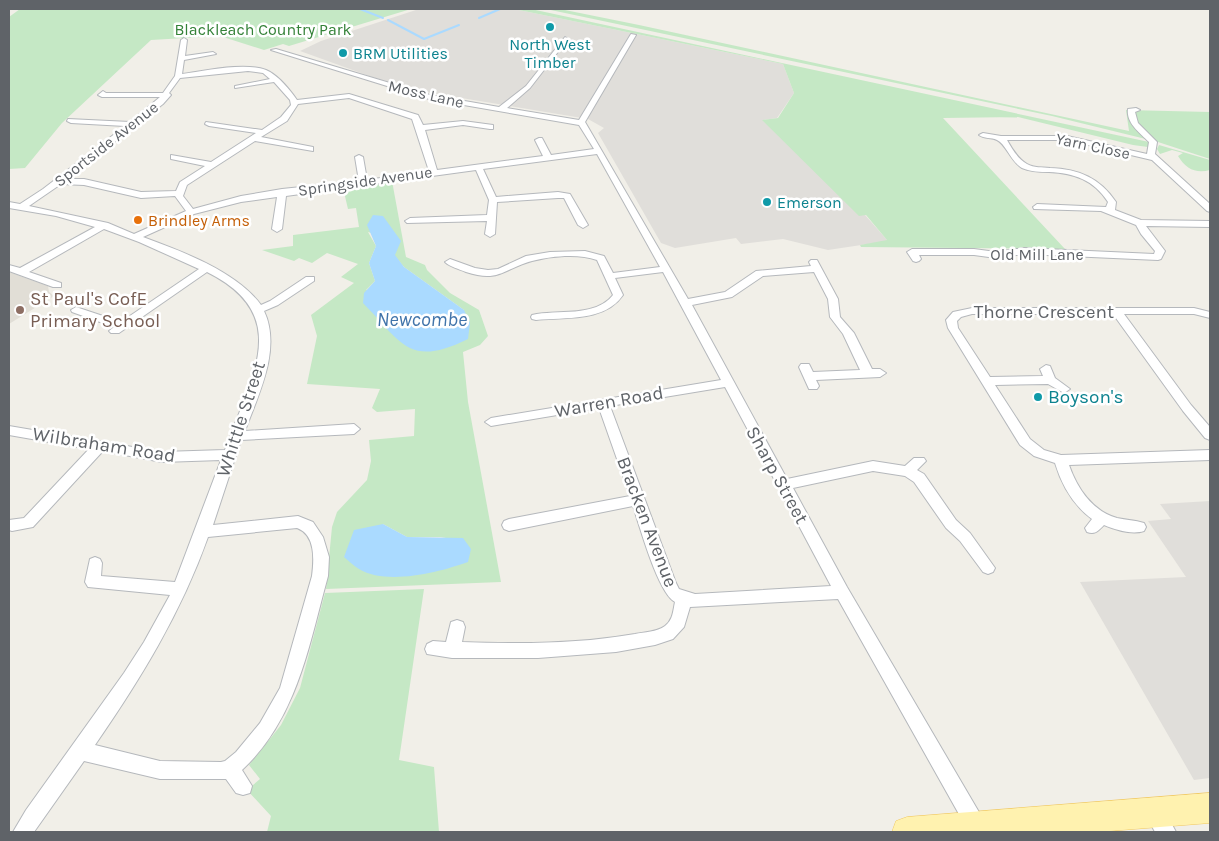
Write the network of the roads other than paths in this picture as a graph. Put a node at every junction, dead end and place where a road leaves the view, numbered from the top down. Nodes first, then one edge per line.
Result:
1 (633, 35) dead end
2 (565, 39) dead end
3 (186, 41) dead end
4 (274, 50) dead end
5 (213, 54) dead end
6 (181, 58) junction
7 (178, 76) junction
8 (274, 80) junction
9 (237, 87) dead end
10 (103, 93) dead end
11 (167, 95) junction
12 (295, 102) junction
13 (501, 109) junction
14 (1136, 110) dead end
15 (71, 121) dead end
16 (581, 123) junction
17 (132, 124) junction
18 (209, 124) dead end
19 (484, 127) dead end
20 (421, 128) junction
21 (263, 132) junction
22 (983, 134) dead end
23 (253, 138) junction
24 (1001, 138) junction
25 (539, 140) dead end
26 (310, 149) dead end
27 (598, 150) junction
28 (174, 157) dead end
29 (548, 157) junction
30 (1154, 158) junction
31 (356, 159) dead end
32 (211, 165) junction
33 (478, 166) junction
34 (433, 172) junction
35 (59, 181) junction
36 (363, 181) junction
37 (282, 192) junction
38 (179, 193) junction
39 (492, 200) junction
40 (9, 205) edge
41 (1043, 205) dead end
42 (21, 206) junction
43 (1210, 209) edge
44 (1110, 210) junction
45 (191, 212) junction
46 (492, 218) junction
47 (410, 221) dead end
48 (1140, 224) junction
49 (1210, 224) edge
50 (105, 225) junction
51 (583, 225) dead end
52 (277, 229) dead end
53 (490, 234) dead end
54 (137, 236) junction
55 (916, 259) dead end
56 (450, 262) dead end
57 (9, 268) edge
58 (206, 268) junction
59 (666, 268) junction
60 (21, 272) junction
61 (611, 276) junction
62 (310, 279) dead end
63 (57, 285) dead end
64 (88, 303) dead end
65 (685, 303) junction
66 (258, 309) junction
67 (1116, 311) junction
68 (1210, 315) edge
69 (536, 317) dead end
70 (880, 373) dead end
71 (868, 374) junction
72 (809, 376) dead end
73 (987, 381) junction
74 (727, 382) junction
75 (1064, 389) dead end
76 (603, 403) junction
77 (491, 423) dead end
78 (354, 429) dead end
79 (9, 430) edge
80 (237, 436) junction
81 (1210, 436) edge
82 (100, 446) junction
83 (230, 455) junction
84 (1210, 455) edge
85 (1061, 460) junction
86 (919, 461) dead end
87 (908, 471) junction
88 (782, 485) junction
89 (637, 500) junction
90 (12, 525) dead end
91 (509, 525) dead end
92 (1139, 528) dead end
93 (202, 532) junction
94 (95, 563) dead end
95 (988, 568) dead end
96 (179, 589) junction
97 (842, 592) junction
98 (683, 599) junction
99 (457, 626) dead end
100 (433, 649) dead end
101 (452, 650) junction
102 (80, 751) junction
103 (230, 769) junction
104 (243, 786) dead end
105 (1210, 808) edge
106 (1160, 822) edge
107 (976, 826) junction
108 (23, 832) edge
109 (907, 832) edge

1 - 16 street
2 - 13 street
3 - 6 street, Sportside Avenue
4 - 13 street, Moss Lane
5 - 6 street
6 - 7 street, Sportside Avenue
7 - 8 street
7 - 11 street, Sportside Avenue
8 - 9 street
8 - 12 street
10 - 11 street
11 - 17 street, Sportside Avenue
12 - 20 street
12 - 21 street
13 - 16 street, Moss Lane
14 - 30 street
15 - 17 street
16 - 27 street, Sharp Street
17 - 35 street, Sportside Avenue
18 - 21 street
19 - 20 street
20 - 34 street
21 - 23 street
22 - 24 street, Yarn Close
23 - 26 street
23 - 32 street
24 - 30 street, Yarn Close
24 - 44 street, Yarn Close
25 - 29 street
27 - 29 street, Springside Avenue
27 - 59 street, Sharp Street
28 - 32 street
29 - 33 street, Springside Avenue
30 - 43 street
31 - 36 street
32 - 38 street
33 - 34 street, Springside Avenue
33 - 39 street
34 - 36 street, Springside Avenue
35 - 38 street
35 - 42 street, Sportside Avenue
36 - 37 street, Springside Avenue
37 - 45 street, Springside Avenue
37 - 52 street
38 - 45 street
39 - 46 street
39 - 51 street
40 - 42 street, Whittle Street
41 - 44 street
42 - 50 street, Whittle Street
44 - 48 street
45 - 54 street, Springside Avenue
46 - 47 street
46 - 53 street
48 - 49 street
48 - 55 street, Old Mill Lane
50 - 54 street, Whittle Street
50 - 60 street
54 - 58 street, Whittle Street
56 - 61 street
57 - 60 street
58 - 64 street
58 - 66 street, Whittle Street
59 - 61 street
59 - 65 street, Sharp Street
60 - 63 street
61 - 69 street
62 - 66 street
65 - 71 street
65 - 74 street, Sharp Street
66 - 80 street, Whittle Street
67 - 68 street, Thorne Crescent
67 - 73 street, Thorne Crescent
67 - 81 street
70 - 71 street
71 - 72 street
73 - 75 street
73 - 85 street, Thorne Crescent
74 - 76 street, Warren Road
74 - 88 street, Sharp Street
76 - 77 street, Warren Road
76 - 89 street, Bracken Avenue
78 - 80 street
79 - 82 street, Wilbraham Road
80 - 83 street, Whittle Street
82 - 83 street, Wilbraham Road
82 - 90 street
83 - 93 street, Whittle Street
84 - 85 street, Thorne Crescent
85 - 92 street
86 - 87 street
87 - 88 street
87 - 95 street
88 - 97 street, Sharp Street
89 - 91 street
89 - 98 street, Bracken Avenue
93 - 96 street, Whittle Street
93 - 103 street
94 - 96 street
96 - 102 street, Whittle Street
97 - 98 street, Bracken Avenue
97 - 107 street, Sharp Street
98 - 101 street
99 - 101 street
100 - 101 street
102 - 103 street
102 - 108 street, Whittle Street
103 - 104 street
105 - 106 main road
106 - 107 main road
107 - 109 main road

